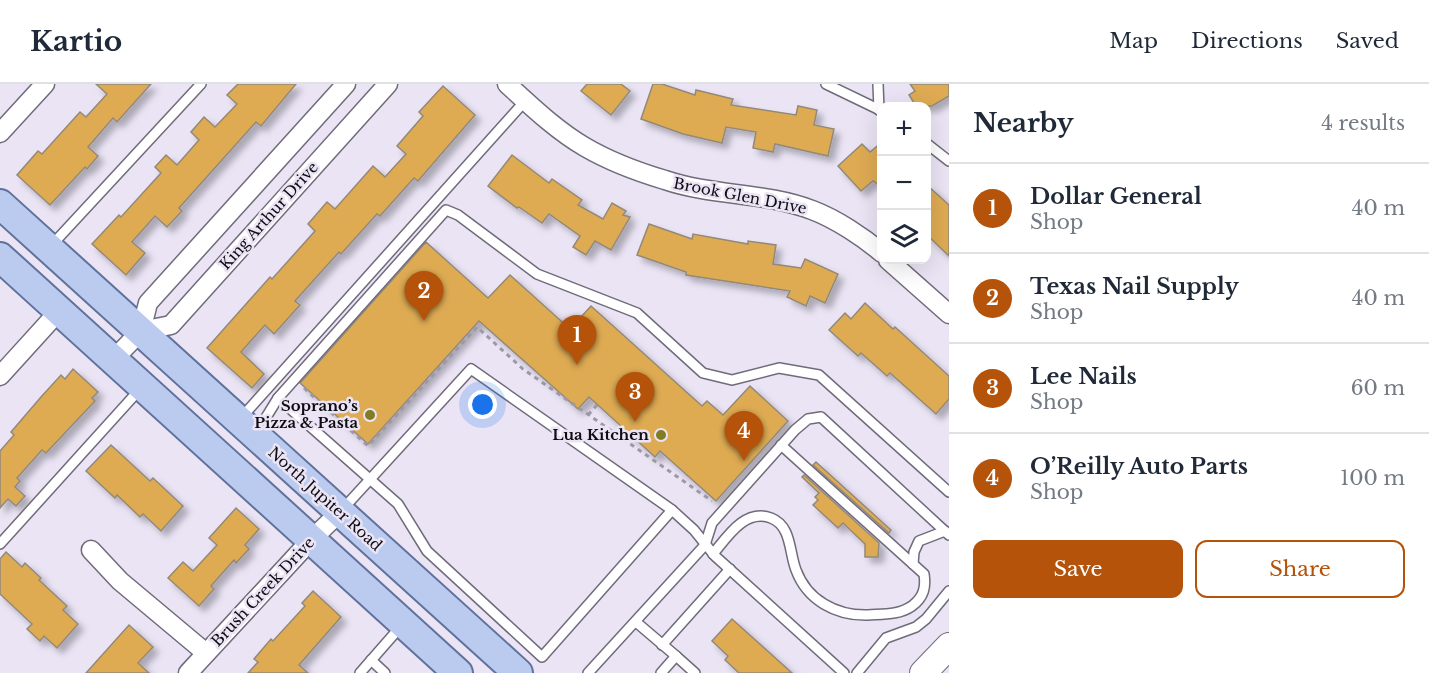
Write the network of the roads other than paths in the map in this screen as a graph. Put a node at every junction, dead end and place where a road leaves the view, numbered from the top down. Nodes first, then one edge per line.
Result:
1 (45, 84) edge
2 (201, 84) edge
3 (346, 84) edge
4 (388, 84) edge
5 (507, 84) edge
6 (826, 84) edge
7 (878, 84) edge
8 (525, 101) junction
9 (879, 102) edge
10 (877, 109) edge
11 (0, 133) edge
12 (931, 146) edge
13 (949, 161) edge
14 (0, 204) edge
15 (49, 249) junction
16 (877, 250) edge
17 (0, 257) edge
18 (893, 264) edge
19 (59, 311) junction
20 (949, 314) edge
21 (141, 331) junction
22 (112, 361) junction
23 (0, 376) edge
24 (142, 387) junction
25 (278, 398) junction
26 (247, 427) junction
27 (781, 445) junction
28 (370, 480) junction
29 (949, 492) edge
30 (672, 510) junction
31 (340, 512) junction
32 (947, 533) edge
33 (311, 540) junction
34 (0, 544) edge
35 (705, 545) junction
36 (91, 550) dead end
37 (713, 554) junction
38 (913, 564) junction
39 (730, 569) junction
40 (949, 591) edge
41 (636, 622) junction
42 (404, 623) junction
43 (662, 645) junction
44 (949, 646) edge
45 (206, 653) junction
46 (676, 656) junction
47 (371, 660) junction
48 (188, 673) edge
49 (360, 673) edge
50 (385, 673) edge
51 (458, 673) edge
52 (518, 673) edge
53 (588, 673) edge
54 (661, 673) edge
55 (695, 673) edge
56 (844, 673) edge
57 (857, 673) edge
58 (923, 673) edge

1 - 11 street
2 - 15 lane
3 - 21 street, King Arthur Drive
4 - 21 street, King Arthur Drive
5 - 8 street, Brook Glen Drive
6 - 10 lane
7 - 9 lane
8 - 16 street, Brook Glen Drive
8 - 26 lane
12 - 13 lane
14 - 15 main road, North Jupiter Road
15 - 21 main road, North Jupiter Road
17 - 19 main road
18 - 20 street
19 - 22 main road
19 - 23 street
21 - 22 street, King Arthur Drive
21 - 26 main road, North Jupiter Road
22 - 24 main road
24 - 33 main road
24 - 34 lane
25 - 26 lane
25 - 28 lane
25 - 29 lane
26 - 31 main road, North Jupiter Road
27 - 32 lane
27 - 35 lane
27 - 38 lane
28 - 30 lane
28 - 30 lane
28 - 31 lane
30 - 35 lane
31 - 33 street, Brush Creek Drive
31 - 52 main road, North Jupiter Road
32 - 38 lane
33 - 42 main road
33 - 45 street, Brush Creek Drive
35 - 37 lane
35 - 41 lane
36 - 45 street
37 - 38 lane
37 - 39 lane
39 - 43 lane
39 - 56 lane
40 - 57 lane
41 - 43 lane
41 - 53 lane
42 - 47 lane
42 - 51 main road
43 - 46 lane
44 - 58 main road
45 - 48 street, Brush Creek Drive
46 - 54 lane
46 - 55 lane
47 - 49 lane
47 - 50 lane

